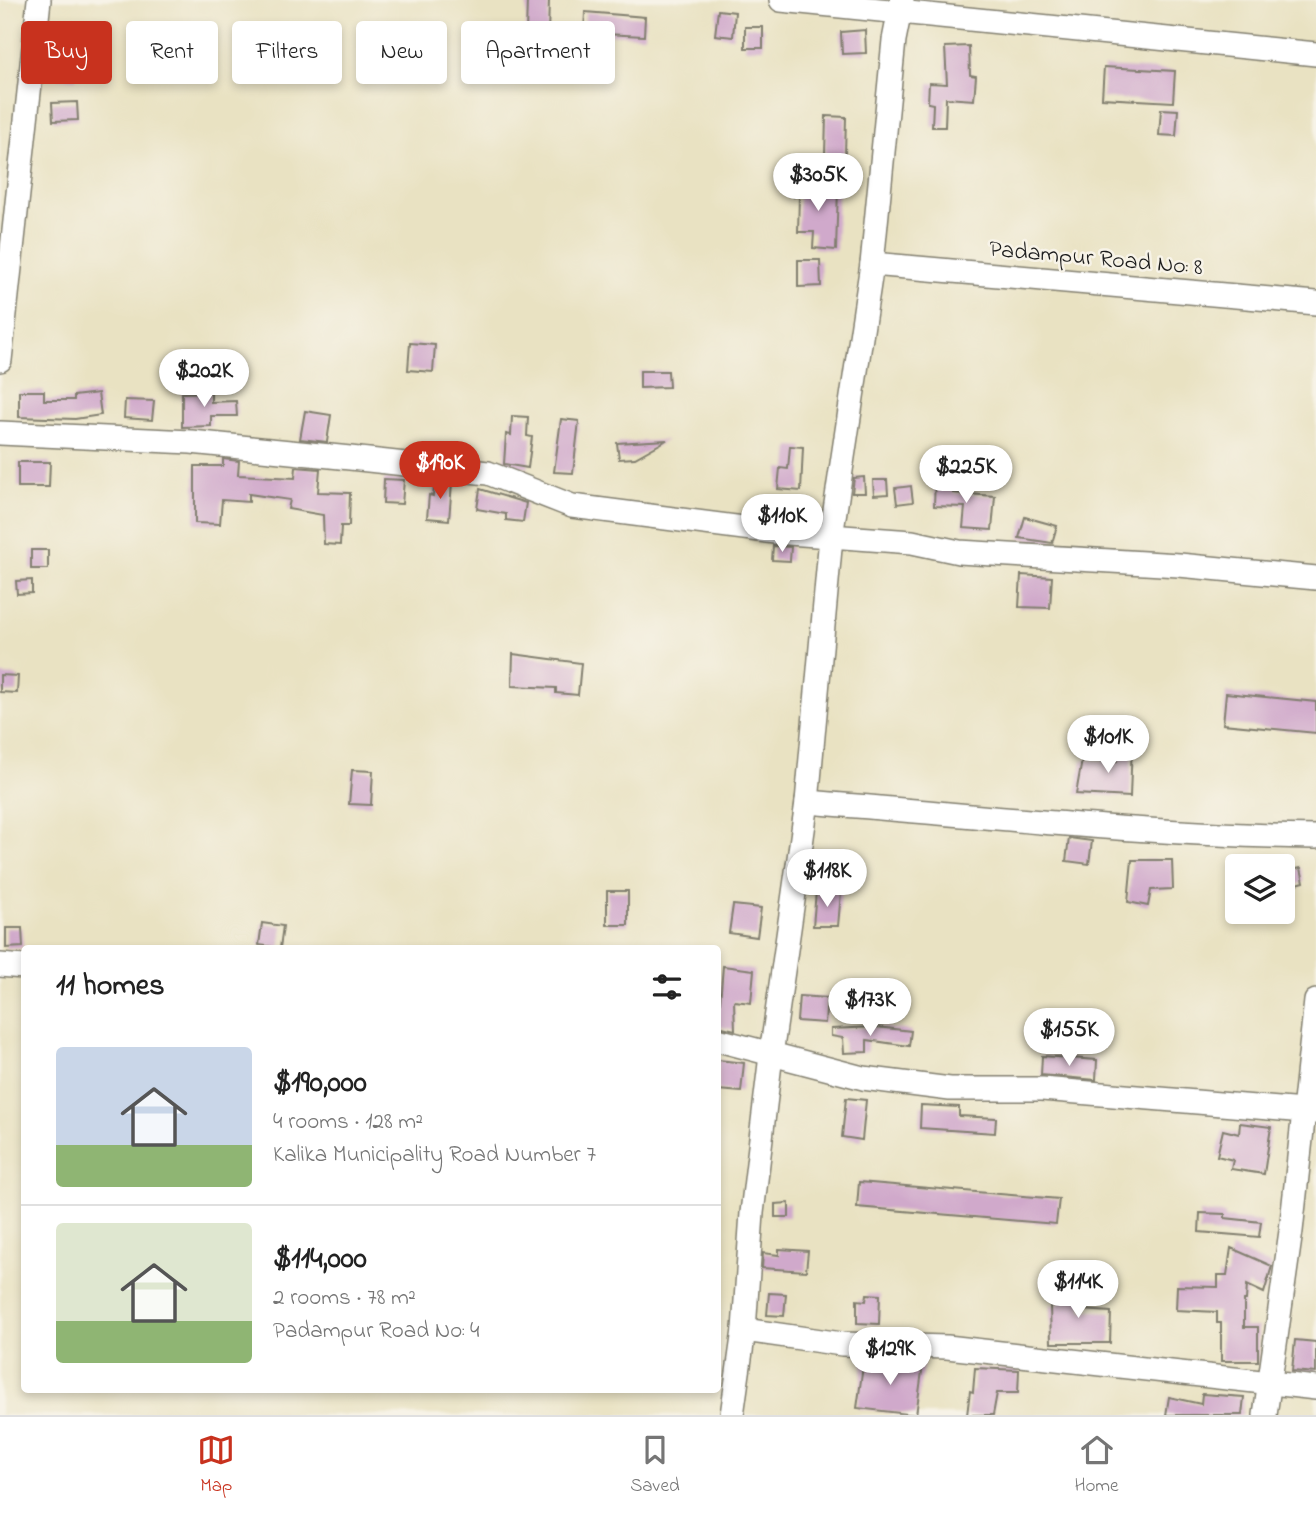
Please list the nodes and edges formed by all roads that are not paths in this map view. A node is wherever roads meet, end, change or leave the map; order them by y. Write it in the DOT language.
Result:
graph roads {
  1 [pos="38,0"];
  2 [pos="780,0"];
  3 [pos="901,6"];
  4 [pos="1316,54"];
  5 [pos="872,264"];
  6 [pos="1316,303"];
  7 [pos="0,360"];
  8 [pos="0,433"];
  9 [pos="831,537"];
  10 [pos="1316,578"];
  11 [pos="807,802"];
  12 [pos="1316,837"];
  13 [pos="0,965"];
  14 [pos="21,967"];
  15 [pos="1316,1001"];
  16 [pos="721,1041"];
  17 [pos="771,1055"];
  18 [pos="1310,1111"];
  19 [pos="744,1330"];
  20 [pos="1269,1383"];
  21 [pos="1316,1388"];
  22 [pos="732,1415"];
  23 [pos="1265,1415"];
  1 -- 7 [label="street"];
  2 -- 3 [label="street"];
  3 -- 4 [label="street"];
  3 -- 5 [label="street"];
  5 -- 6 [label="street, Padampur Road No: 8"];
  5 -- 9 [label="street"];
  8 -- 9 [label="street"];
  9 -- 10 [label="street"];
  9 -- 11 [label="street"];
  11 -- 12 [label="street"];
  11 -- 17 [label="street"];
  13 -- 14 [label="street"];
  15 -- 18 [label="street"];
  16 -- 17 [label="street"];
  17 -- 18 [label="street"];
  17 -- 19 [label="street"];
  18 -- 20 [label="street"];
  19 -- 20 [label="street"];
  19 -- 22 [label="street"];
  20 -- 21 [label="street"];
  20 -- 23 [label="street"];
}
